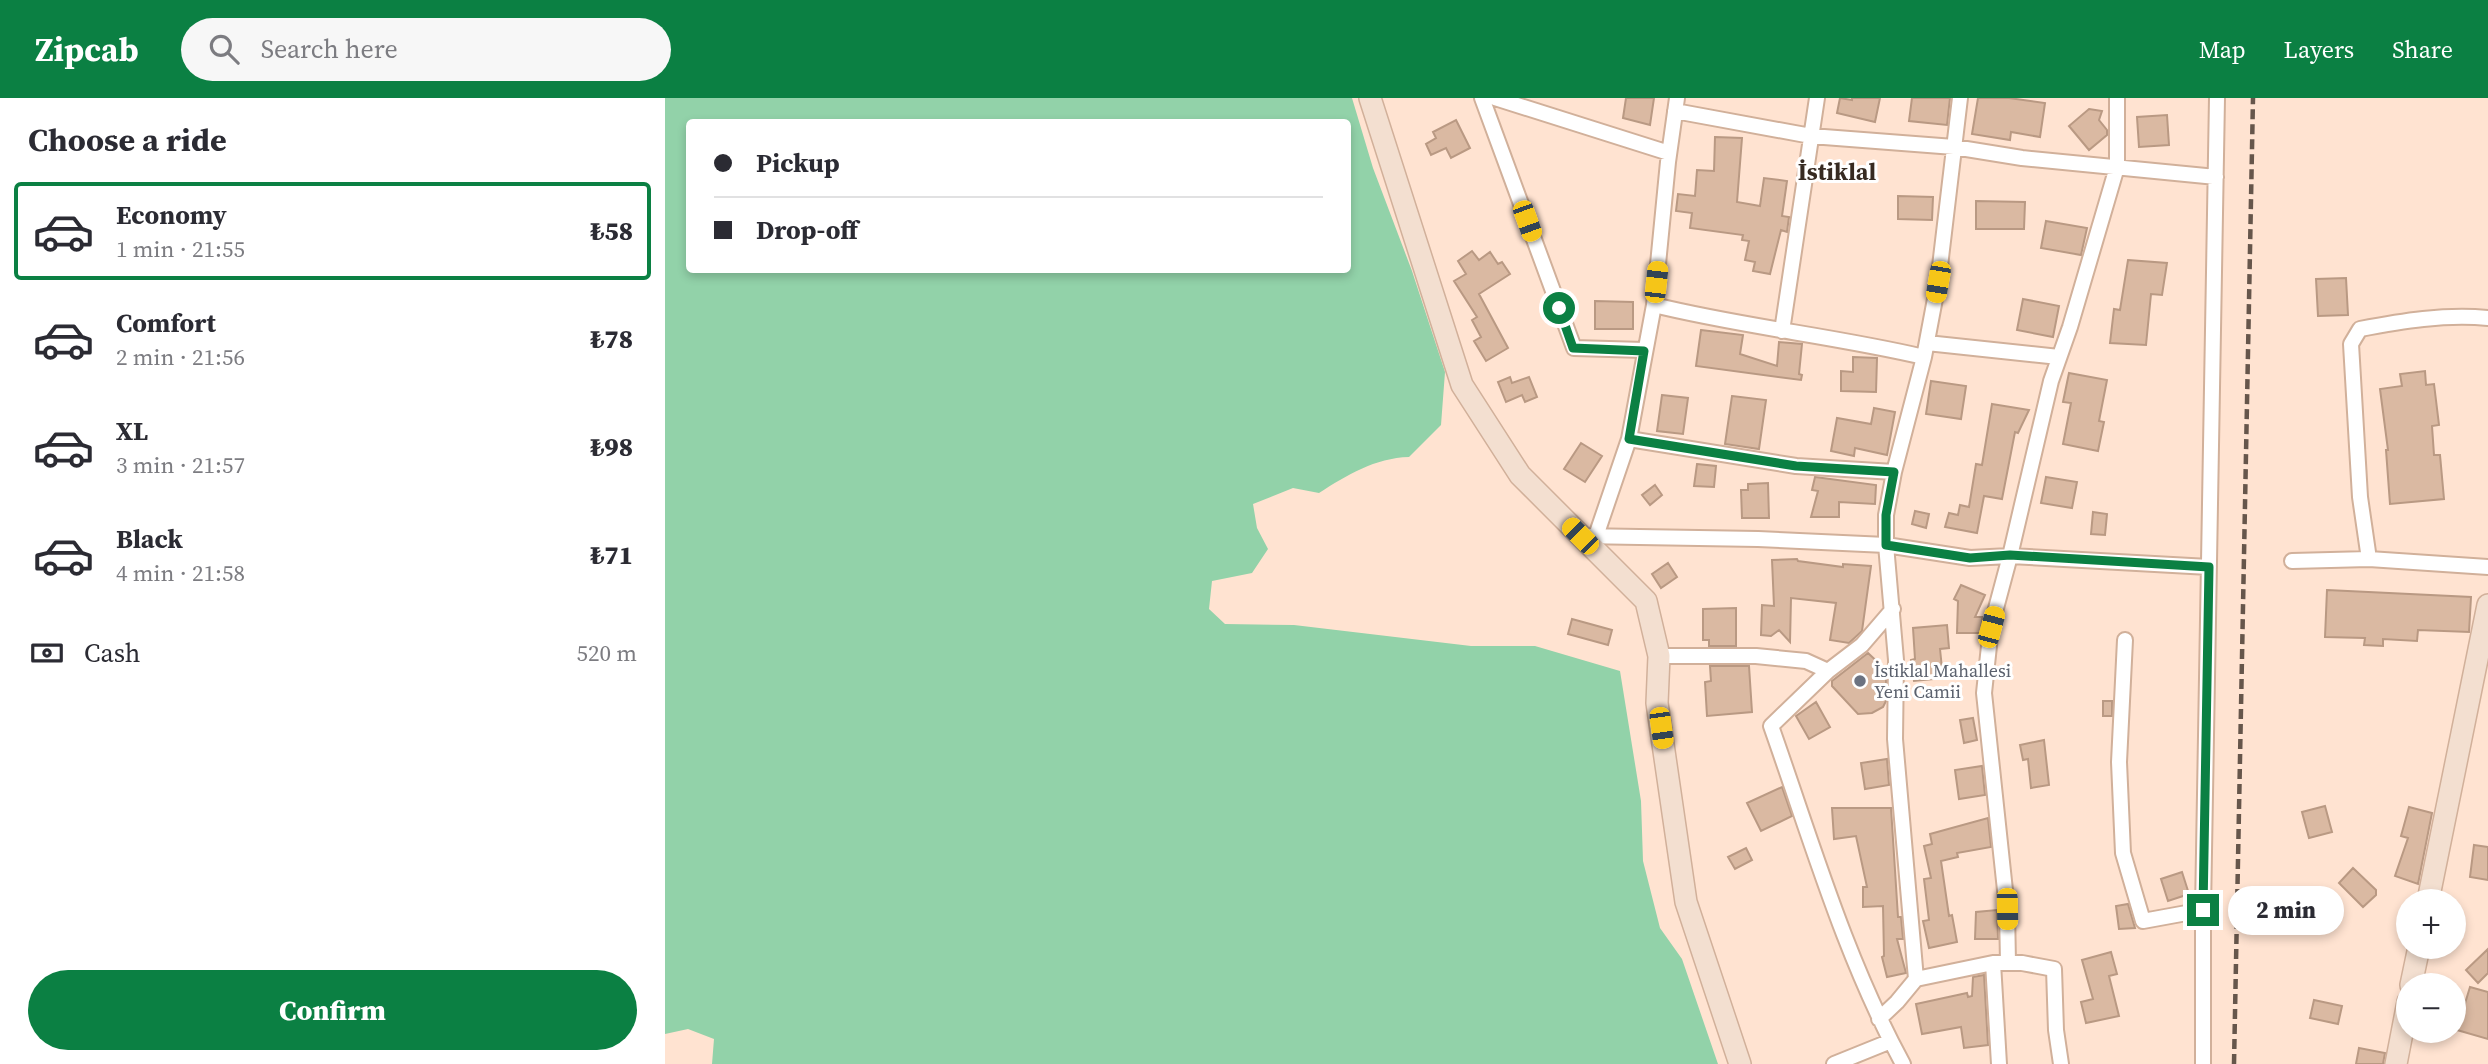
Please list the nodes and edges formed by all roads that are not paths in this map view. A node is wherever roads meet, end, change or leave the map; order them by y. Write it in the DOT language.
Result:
graph roads {
  1 [pos="1370,98"];
  2 [pos="1482,98"];
  3 [pos="1495,98"];
  4 [pos="1817,98"];
  5 [pos="1959,98"];
  6 [pos="2117,98"];
  7 [pos="2217,98"];
  8 [pos="1676,105"];
  9 [pos="1811,136"];
  10 [pos="1954,147"];
  11 [pos="1669,153"];
  12 [pos="2117,167"];
  13 [pos="2216,177"];
  14 [pos="1654,305"];
  15 [pos="2488,318"];
  16 [pos="1782,331"];
  17 [pos="1925,350"];
  18 [pos="1644,351"];
  19 [pos="2059,357"];
  20 [pos="1629,439"];
  21 [pos="1894,472"];
  22 [pos="1588,536"];
  23 [pos="1886,545"];
  24 [pos="2010,555"];
  25 [pos="2369,559"];
  26 [pos="2293,561"];
  27 [pos="2209,567"];
  28 [pos="2488,567"];
  29 [pos="2488,605"];
  30 [pos="1893,609"];
  31 [pos="2125,640"];
  32 [pos="1659,656"];
  33 [pos="1828,671"];
  34 [pos="2430,889"];
  35 [pos="2203,910"];
  36 [pos="2001,963"];
  37 [pos="1916,979"];
  38 [pos="1879,1018"];
  39 [pos="1891,1041"];
  40 [pos="2400,1043"];
  41 [pos="1739,1064"];
  42 [pos="1834,1064"];
  43 [pos="1903,1064"];
  44 [pos="1999,1064"];
  45 [pos="2061,1064"];
  46 [pos="2203,1064"];
  47 [pos="2396,1064"];
  1 -- 22 [label="street"];
  2 -- 18 [label="street"];
  3 -- 11 [label="street"];
  4 -- 9 [label="street"];
  5 -- 10 [label="street"];
  6 -- 12 [label="street"];
  7 -- 13 [label="street"];
  8 -- 9 [label="street"];
  8 -- 11 [label="street"];
  9 -- 10 [label="street"];
  9 -- 16 [label="street"];
  10 -- 12 [label="street"];
  10 -- 17 [label="street"];
  11 -- 14 [label="street"];
  12 -- 13 [label="street"];
  12 -- 19 [label="street"];
  13 -- 27 [label="street"];
  14 -- 16 [label="street"];
  14 -- 18 [label="street"];
  15 -- 25 [label="street"];
  16 -- 17 [label="street"];
  17 -- 19 [label="street"];
  17 -- 21 [label="street"];
  18 -- 20 [label="street"];
  19 -- 24 [label="street"];
  20 -- 21 [label="street"];
  20 -- 22 [label="street"];
  21 -- 23 [label="street"];
  22 -- 23 [label="street"];
  22 -- 32 [label="street"];
  23 -- 24 [label="street"];
  23 -- 30 [label="street"];
  24 -- 27 [label="street"];
  24 -- 36 [label="street"];
  25 -- 26 [label="street"];
  25 -- 28 [label="street"];
  27 -- 35 [label="street"];
  29 -- 34 [label="street"];
  30 -- 33 [label="street"];
  30 -- 37 [label="street"];
  31 -- 35 [label="street"];
  32 -- 33 [label="street"];
  32 -- 41 [label="street"];
  33 -- 38 [label="street"];
  35 -- 46 [label="street"];
  36 -- 37 [label="street"];
  36 -- 44 [label="street"];
  36 -- 45 [label="street"];
  37 -- 38 [label="street"];
  38 -- 39 [label="street"];
  39 -- 42 [label="street"];
  39 -- 43 [label="street"];
  40 -- 47 [label="street"];
}
